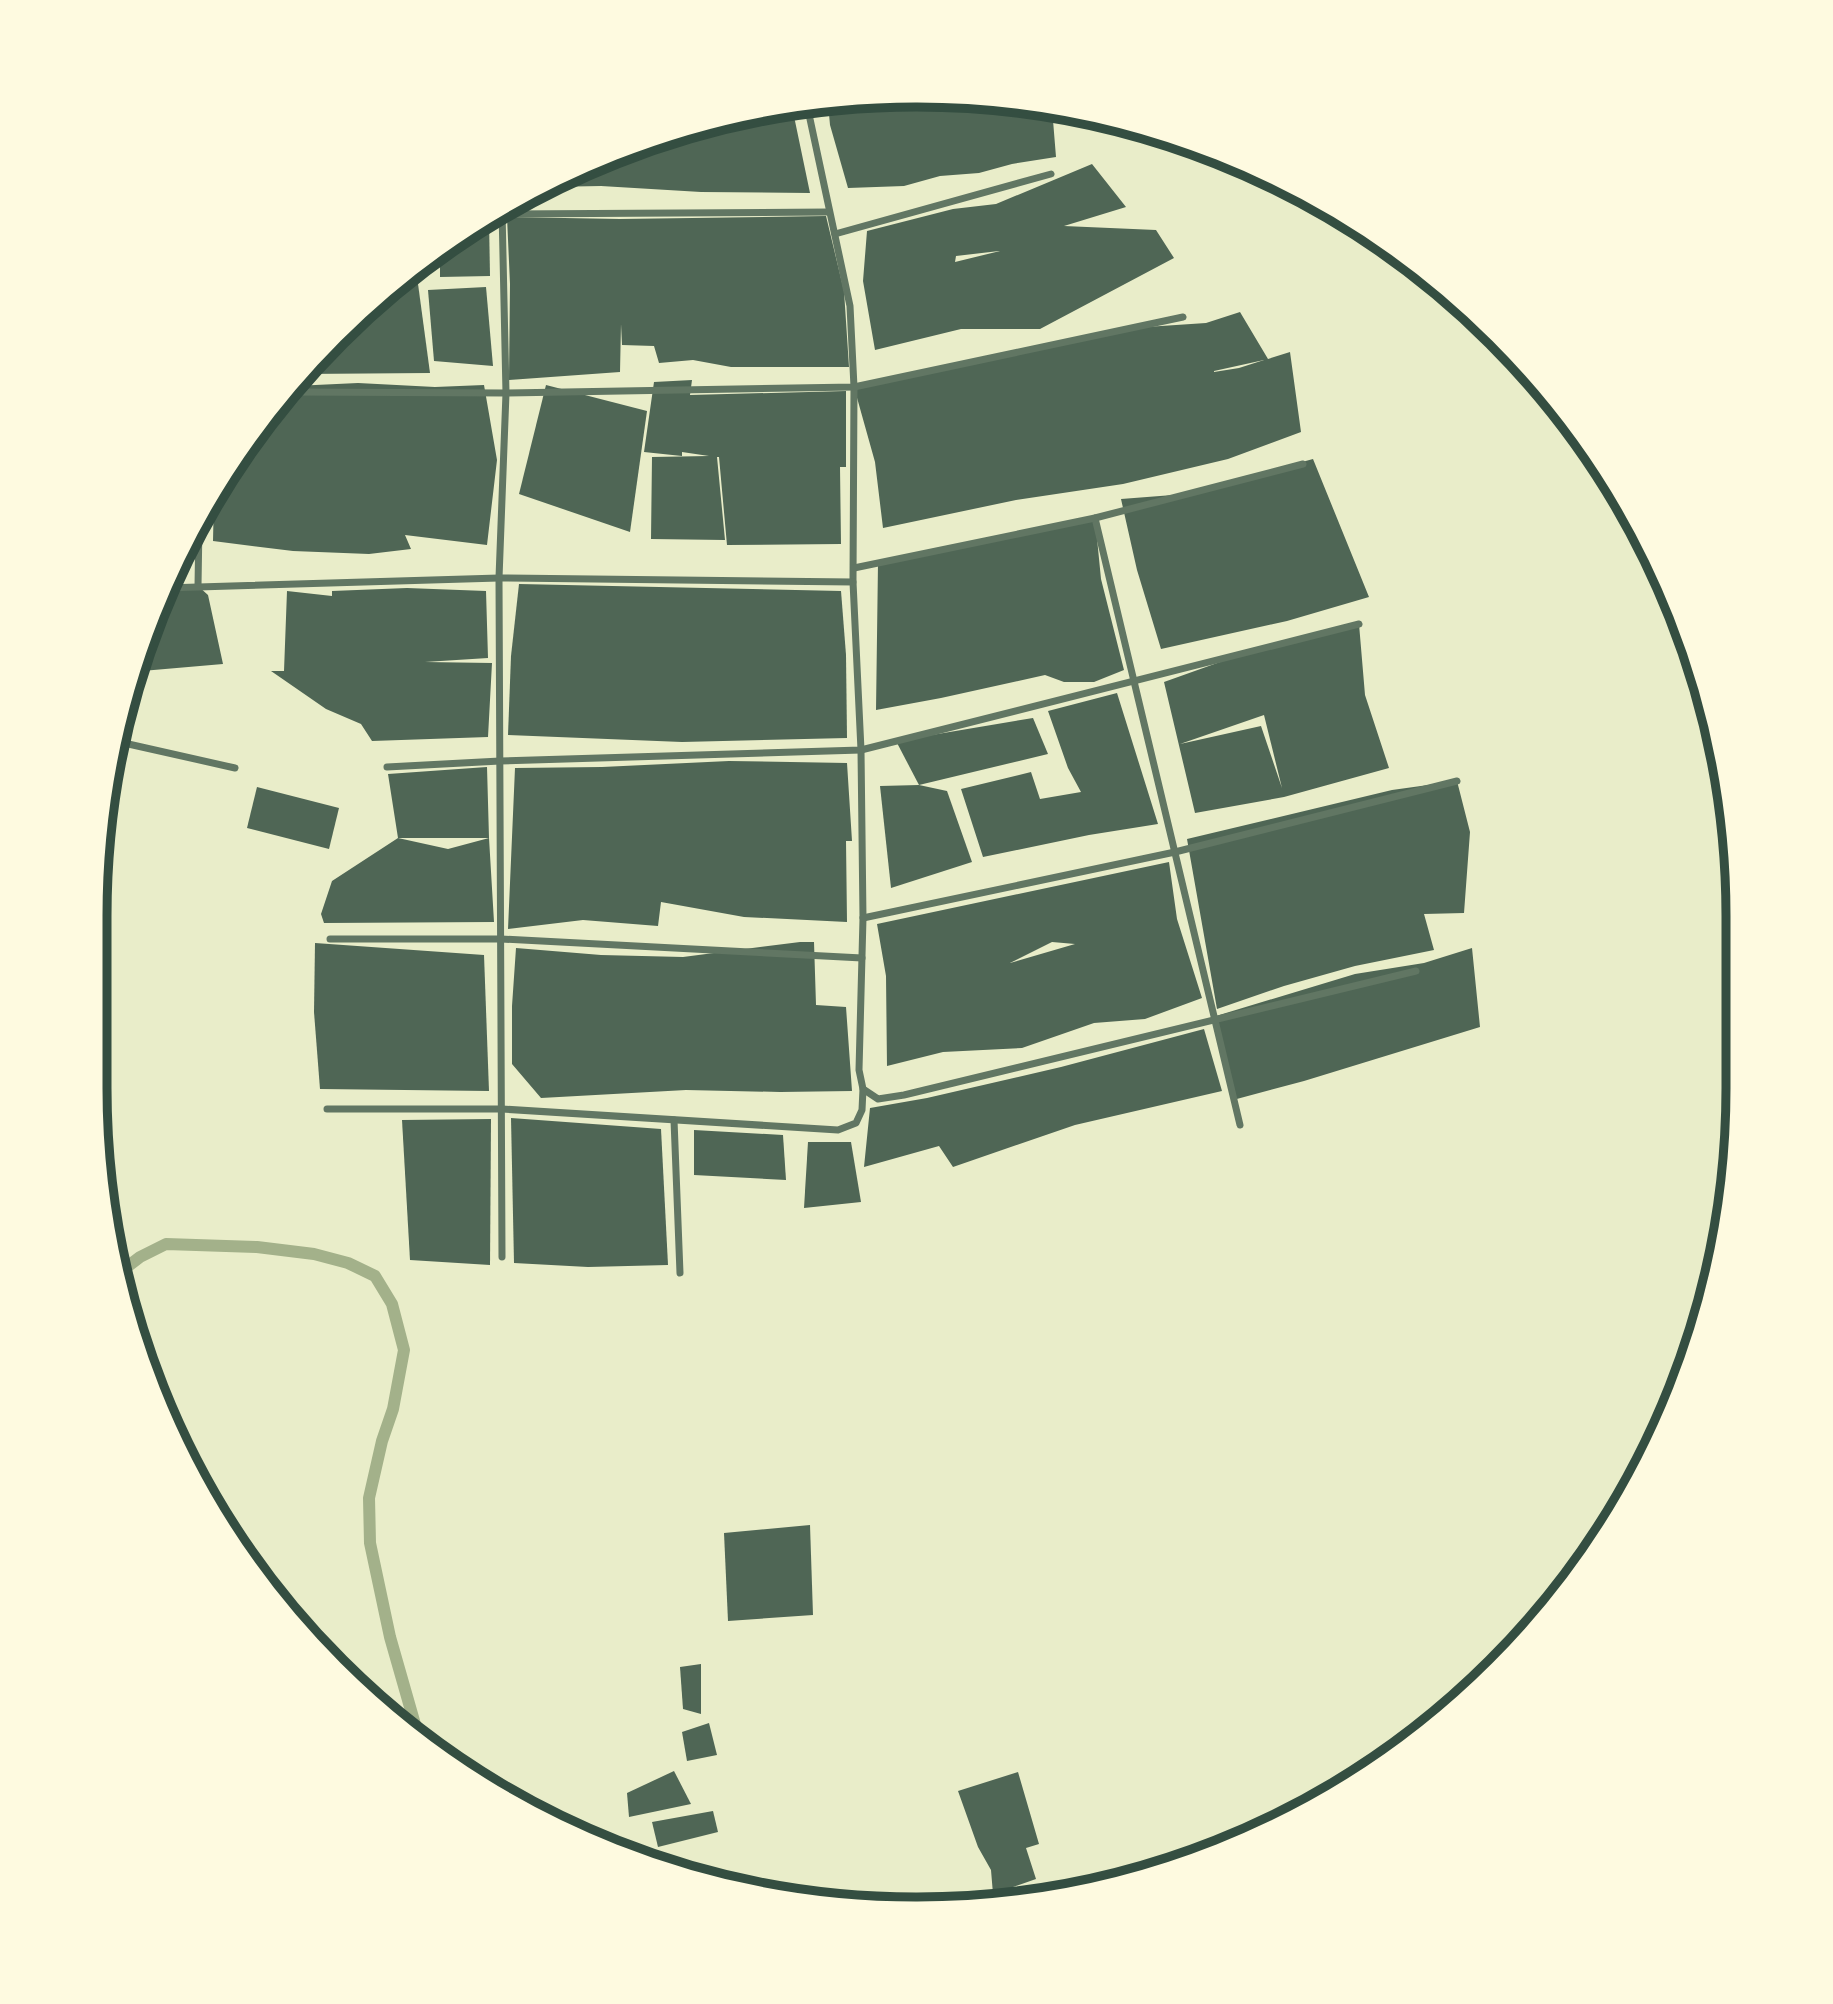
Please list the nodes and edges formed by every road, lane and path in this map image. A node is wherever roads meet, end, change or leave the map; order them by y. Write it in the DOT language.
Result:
graph roads {
  1 [pos="809,114"];
  2 [pos="1051,174"];
  3 [pos="829,212"];
  4 [pos="516,213"];
  5 [pos="500,222"];
  6 [pos="835,234"];
  7 [pos="1183,317"];
  8 [pos="854,387"];
  9 [pos="300,392"];
  10 [pos="506,393"];
  11 [pos="1303,464"];
  12 [pos="1095,518"];
  13 [pos="199,542"];
  14 [pos="854,568"];
  15 [pos="499,578"];
  16 [pos="853,582"];
  17 [pos="198,586"];
  18 [pos="177,587"];
  19 [pos="1359,624"];
  20 [pos="1134,681"];
  21 [pos="126,743"];
  22 [pos="861,750"];
  23 [pos="500,761"];
  24 [pos="387,767"];
  25 [pos="235,768"];
  26 [pos="1458,781"];
  27 [pos="1175,852"];
  28 [pos="863,918"];
  29 [pos="330,939"];
  30 [pos="501,939"];
  31 [pos="862,958"];
  32 [pos="1416,971"];
  33 [pos="1214,1020"];
  34 [pos="863,1089"];
  35 [pos="502,1109"];
  36 [pos="327,1110"];
  37 [pos="674,1120"];
  38 [pos="1240,1125"];
  39 [pos="502,1257"];
  40 [pos="680,1273"];
  1 -- 3 [label="street"];
  2 -- 6 [label="street"];
  3 -- 4 [label="street"];
  3 -- 6 [label="street"];
  5 -- 10 [label="street"];
  6 -- 8 [label="street"];
  7 -- 8 [label="street"];
  8 -- 10 [label="street"];
  8 -- 14 [label="street"];
  9 -- 10 [label="street"];
  10 -- 15 [label="street"];
  11 -- 12 [label="street"];
  12 -- 14 [label="street"];
  12 -- 20 [label="street"];
  13 -- 17 [label="street"];
  14 -- 16 [label="street"];
  15 -- 16 [label="street"];
  15 -- 17 [label="street"];
  15 -- 23 [label="street"];
  16 -- 22 [label="street"];
  17 -- 18 [label="street"];
  19 -- 20 [label="street"];
  20 -- 22 [label="street"];
  20 -- 27 [label="street"];
  21 -- 25 [label="street"];
  22 -- 23 [label="street"];
  22 -- 28 [label="street"];
  23 -- 24 [label="street"];
  23 -- 30 [label="street"];
  26 -- 27 [label="street"];
  27 -- 28 [label="street"];
  27 -- 33 [label="street"];
  28 -- 31 [label="street"];
  29 -- 30 [label="street"];
  30 -- 31 [label="street"];
  30 -- 35 [label="street"];
  31 -- 34 [label="street"];
  32 -- 33 [label="street"];
  33 -- 34 [label="street"];
  33 -- 38 [label="street"];
  34 -- 37 [label="street"];
  35 -- 36 [label="street"];
  35 -- 37 [label="street"];
  35 -- 39 [label="street"];
  37 -- 40 [label="street"];
}
